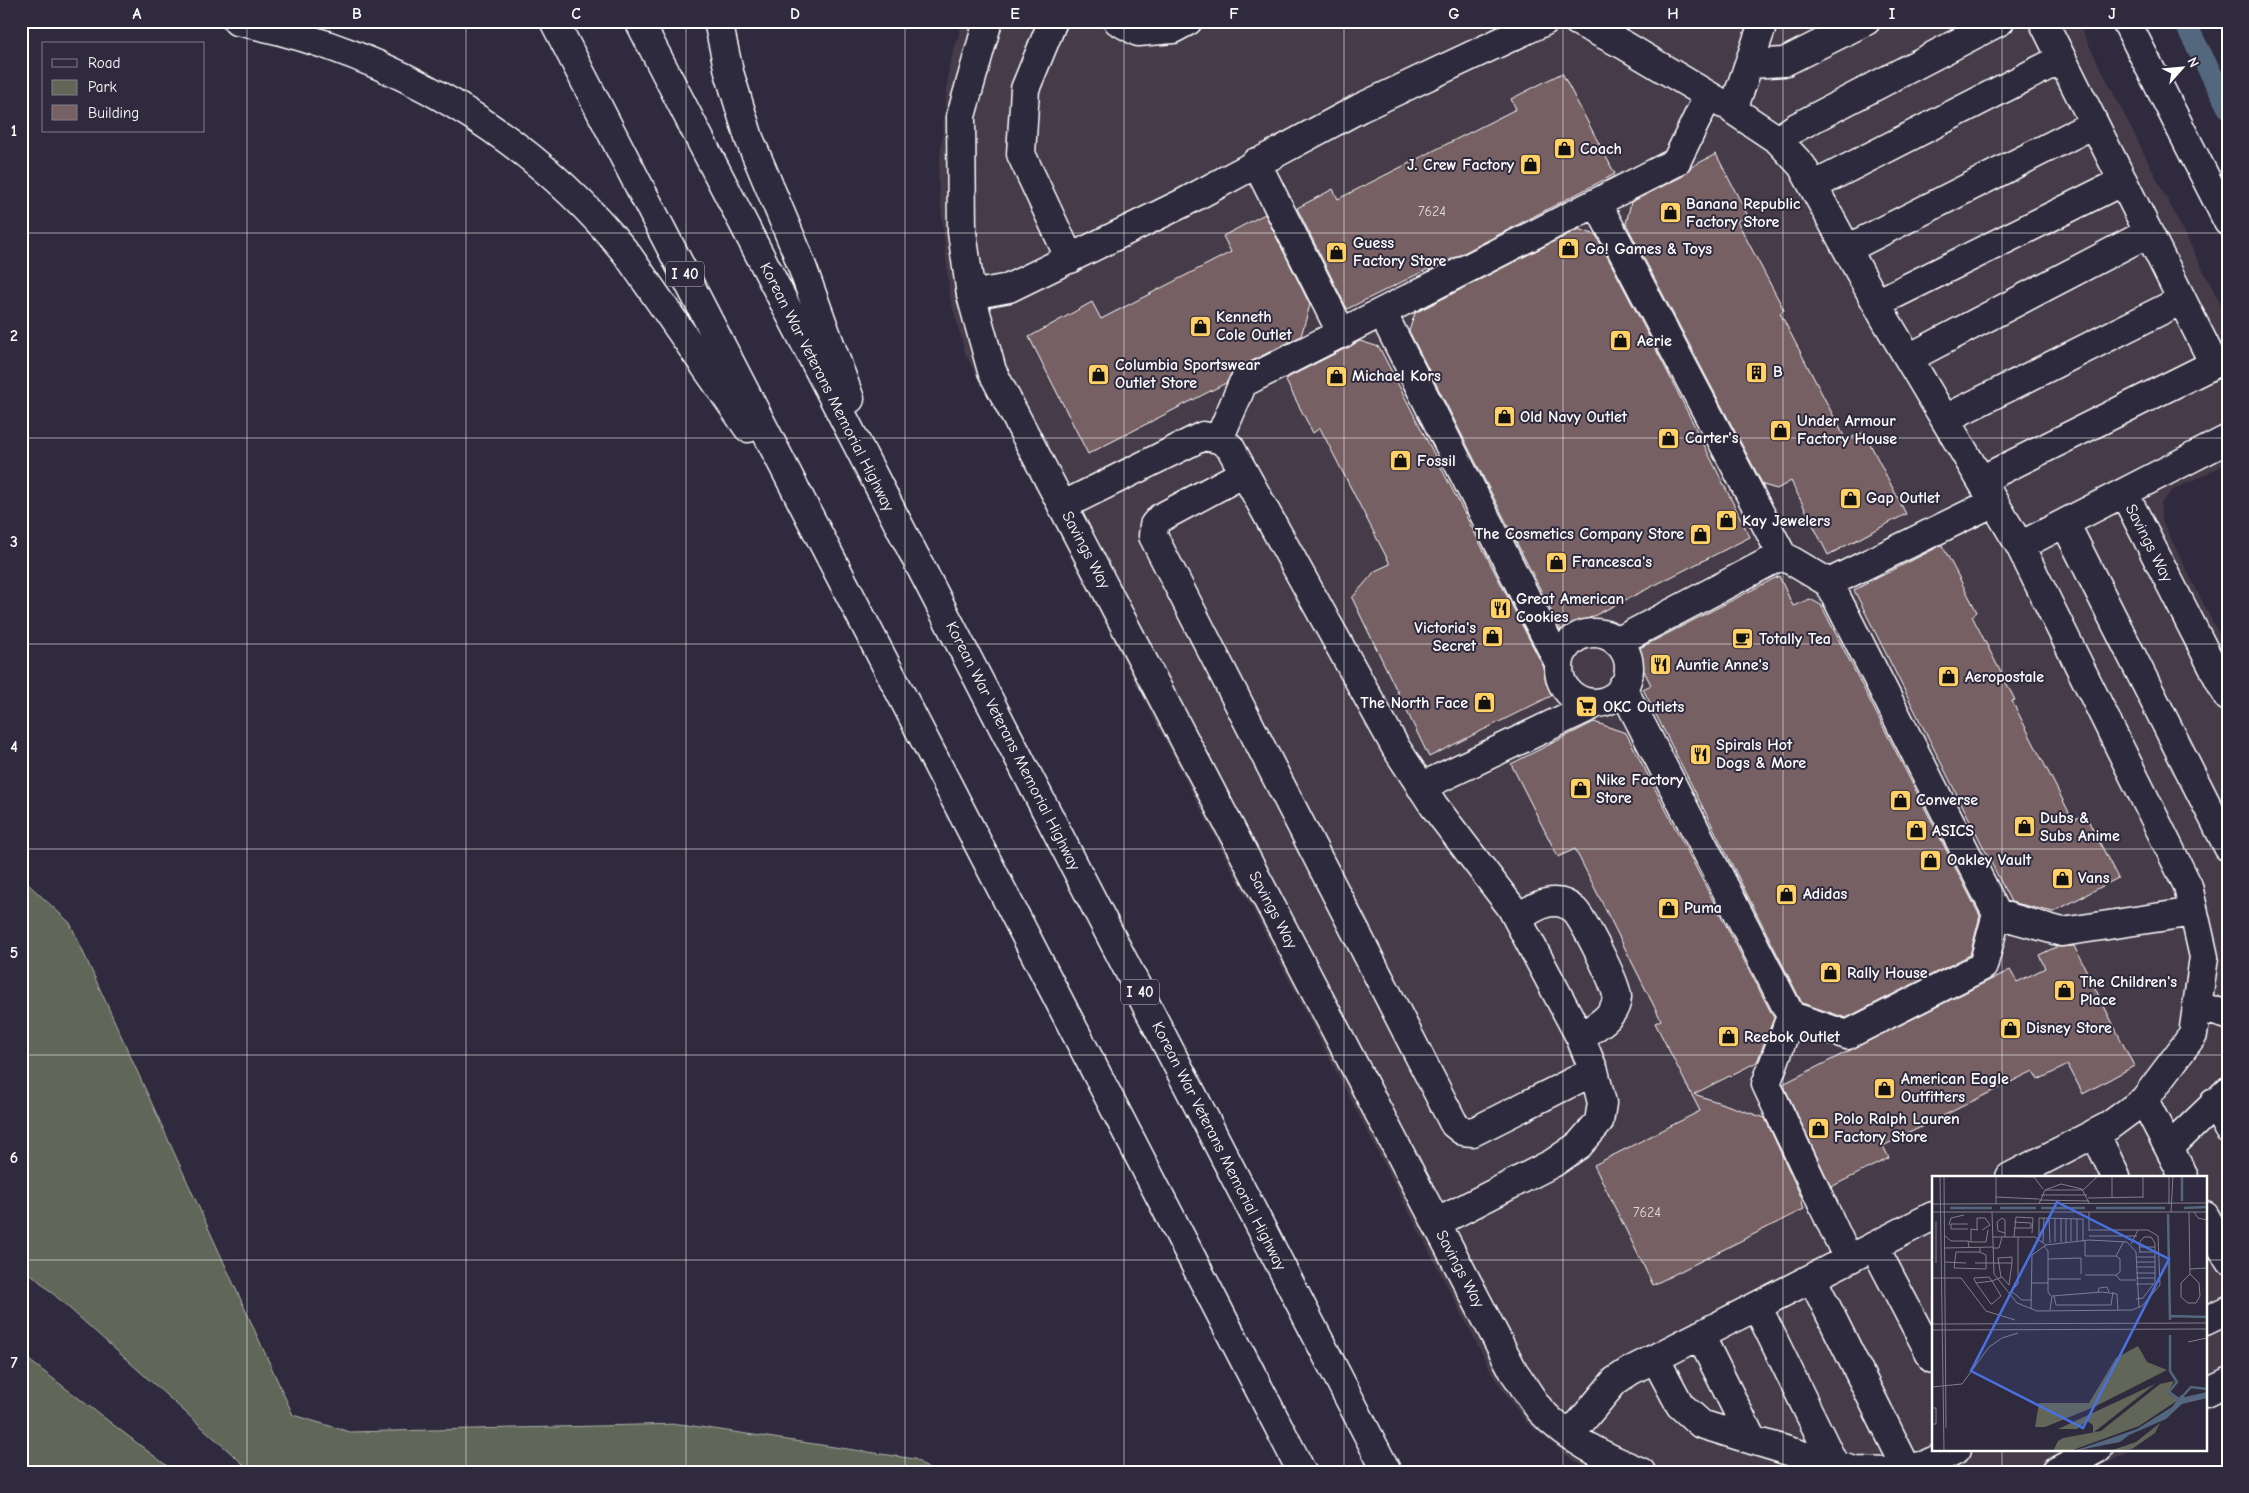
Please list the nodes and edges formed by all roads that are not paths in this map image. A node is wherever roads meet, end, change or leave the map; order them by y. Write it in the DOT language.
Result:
graph roads {
  1 [pos="237,21"];
  2 [pos="554,21"];
  3 [pos="639,21"];
  4 [pos="718,21"];
  5 [pos="988,21"];
  6 [pos="1053,21"];
  7 [pos="1118,21"];
  8 [pos="1188,21"];
  9 [pos="1545,21"];
  10 [pos="1577,21"];
  11 [pos="1760,21"];
  12 [pos="1866,21"];
  13 [pos="2000,21"];
  14 [pos="2043,21"];
  15 [pos="2126,21"];
  16 [pos="2062,59"];
  17 [pos="1749,64"];
  18 [pos="1708,96"];
  19 [pos="1734,110"];
  20 [pos="2094,124"];
  21 [pos="1778,140"];
  22 [pos="1256,162"];
  23 [pos="2123,181"];
  24 [pos="1813,186"];
  25 [pos="1597,203"];
  26 [pos="2228,222"];
  27 [pos="2148,233"];
  28 [pos="1847,249"];
  29 [pos="1070,259"];
  30 [pos="971,295"];
  31 [pos="2182,300"];
  32 [pos="1877,303"];
  33 [pos="1382,312"];
  34 [pos="1342,334"];
  35 [pos="1909,358"];
  36 [pos="1945,419"];
  37 [pos="1219,439"];
  38 [pos="2228,439"];
  39 [pos="1244,473"];
  40 [pos="1987,491"];
  41 [pos="2124,493"];
  42 [pos="1062,506"];
  43 [pos="892,513"];
  44 [pos="2065,523"];
  45 [pos="815,527"];
  46 [pos="2020,546"];
  47 [pos="1782,555"];
  48 [pos="1829,583"];
  49 [pos="1617,642"];
  50 [pos="1560,663"];
  51 [pos="1622,687"];
  52 [pos="2228,697"];
  53 [pos="1597,703"];
  54 [pos="1421,787"];
  55 [pos="2228,847"];
  56 [pos="2194,912"];
  57 [pos="1997,914"];
  58 [pos="1517,918"];
  59 [pos="2197,1006"];
  60 [pos="2228,1015"];
  61 [pos="1791,1016"];
  62 [pos="1580,1037"];
  63 [pos="1594,1071"];
  64 [pos="2221,1097"];
  65 [pos="2144,1100"];
  66 [pos="2228,1129"];
  67 [pos="2094,1133"];
  68 [pos="2170,1148"];
  69 [pos="2043,1169"];
  70 [pos="2014,1176"];
  71 [pos="2116,1176"];
  72 [pos="2184,1176"];
  73 [pos="2206,1218"];
  74 [pos="1932,1220"];
  75 [pos="1436,1222"];
  76 [pos="1874,1246"];
  77 [pos="1848,1259"];
  78 [pos="2228,1260"];
  79 [pos="1812,1278"];
  80 [pos="1757,1306"];
  81 [pos="2228,1310"];
  82 [pos="2206,1321"];
  83 [pos="1700,1335"];
  84 [pos="1932,1357"];
  85 [pos="1655,1358"];
  86 [pos="2228,1382"];
  87 [pos="2206,1393"];
  88 [pos="1570,1435"];
  89 [pos="1752,1440"];
  90 [pos="1955,1450"];
  91 [pos="2096,1450"];
  92 [pos="1834,1464"];
  93 [pos="1907,1469"];
  94 [pos="1302,1472"];
  95 [pos="1387,1472"];
  96 [pos="1641,1472"];
  97 [pos="2055,1472"];
  1 -- 45 [label="main road"];
  2 -- 45 [label="main road, I 40"];
  3 -- 43 [label="main road, Korean War Veterans Memorial Highway / I 40"];
  4 -- 43 [label="main road"];
  5 -- 30 [label="main road, Savings Way"];
  6 -- 29 [label="main road"];
  7 -- 8 [label="main road"];
  9 -- 22 [label="main road"];
  10 -- 18 [label="main road"];
  11 -- 17 [label="main road"];
  12 -- 17 [label="main road"];
  13 -- 21 [label="main road"];
  14 -- 16 [label="main road"];
  15 -- 26 [label="main road"];
  16 -- 20 [label="main road"];
  16 -- 24 [label="main road"];
  17 -- 19 [label="main road"];
  18 -- 19 [label="main road"];
  18 -- 25 [label="main road"];
  19 -- 21 [label="main road"];
  20 -- 23 [label="main road"];
  20 -- 28 [label="main road"];
  21 -- 24 [label="main road"];
  22 -- 29 [label="main road"];
  22 -- 34 [label="main road"];
  23 -- 27 [label="main road"];
  23 -- 32 [label="main road"];
  24 -- 28 [label="main road"];
  25 -- 33 [label="main road"];
  25 -- 47 [label="main road"];
  27 -- 31 [label="main road"];
  27 -- 35 [label="main road"];
  28 -- 32 [label="main road"];
  29 -- 30 [label="main road"];
  30 -- 42 [label="main road, Savings Way"];
  31 -- 36 [label="main road"];
  31 -- 40 [label="main road"];
  32 -- 35 [label="main road"];
  33 -- 34 [label="main road"];
  33 -- 50 [label="main road"];
  34 -- 37 [label="main road"];
  35 -- 36 [label="main road"];
  36 -- 40 [label="main road"];
  37 -- 39 [label="main road"];
  37 -- 42 [label="main road"];
  38 -- 41 [label="main road, Savings Way"];
  39 -- 54 [label="main road"];
  39 -- 63 [label="main road"];
  40 -- 46 [label="main road"];
  40 -- 48 [label="main road"];
  41 -- 44 [label="main road"];
  41 -- 52 [label="main road, Savings Way"];
  42 -- 75 [label="main road, Savings Way"];
  43 -- 95 [label="main road, Korean War Veterans Memorial Highway / I 40"];
  44 -- 46 [label="main road"];
  44 -- 55 [label="main road"];
  45 -- 94 [label="main road, I 40"];
  46 -- 56 [label="main road"];
  47 -- 48 [label="main road"];
  47 -- 49 [label="main road"];
  48 -- 57 [label="main road"];
  49 -- 50 [label="main road"];
  49 -- 51 [label="main road"];
  50 -- 53 [label="main road"];
  51 -- 53 [label="main road"];
  51 -- 61 [label="main road"];
  53 -- 54 [label="main road"];
  54 -- 58 [label="main road"];
  56 -- 57 [label="main road"];
  56 -- 59 [label="main road"];
  57 -- 61 [label="main road"];
  58 -- 62 [label="main road"];
  58 -- 62 [label="main road"];
  59 -- 60 [label="main road"];
  59 -- 65 [label="main road"];
  61 -- 77 [label="main road"];
  62 -- 63 [label="main road"];
  63 -- 75 [label="main road"];
  64 -- 66 [label="main road"];
  64 -- 68 [label="main road"];
  65 -- 67 [label="main road"];
  65 -- 68 [label="main road"];
  67 -- 69 [label="main road"];
  67 -- 71 [label="main road"];
  68 -- 72 [label="main road"];
  69 -- 70 [label="main road"];
  73 -- 78 [label="main road"];
  74 -- 76 [label="main road"];
  75 -- 88 [label="main road, Savings Way"];
  76 -- 77 [label="main road"];
  76 -- 84 [label="main road"];
  77 -- 79 [label="main road"];
  79 -- 80 [label="main road"];
  79 -- 93 [label="main road"];
  80 -- 83 [label="main road"];
  80 -- 92 [label="main road"];
  81 -- 82 [label="main road"];
  83 -- 85 [label="main road"];
  83 -- 89 [label="main road"];
  85 -- 88 [label="main road"];
  85 -- 89 [label="main road"];
  86 -- 87 [label="main road"];
  88 -- 96 [label="main road, Savings Way"];
  89 -- 92 [label="main road"];
  90 -- 93 [label="main road"];
  91 -- 97 [label="main road"];
  92 -- 93 [label="main road"];
}
